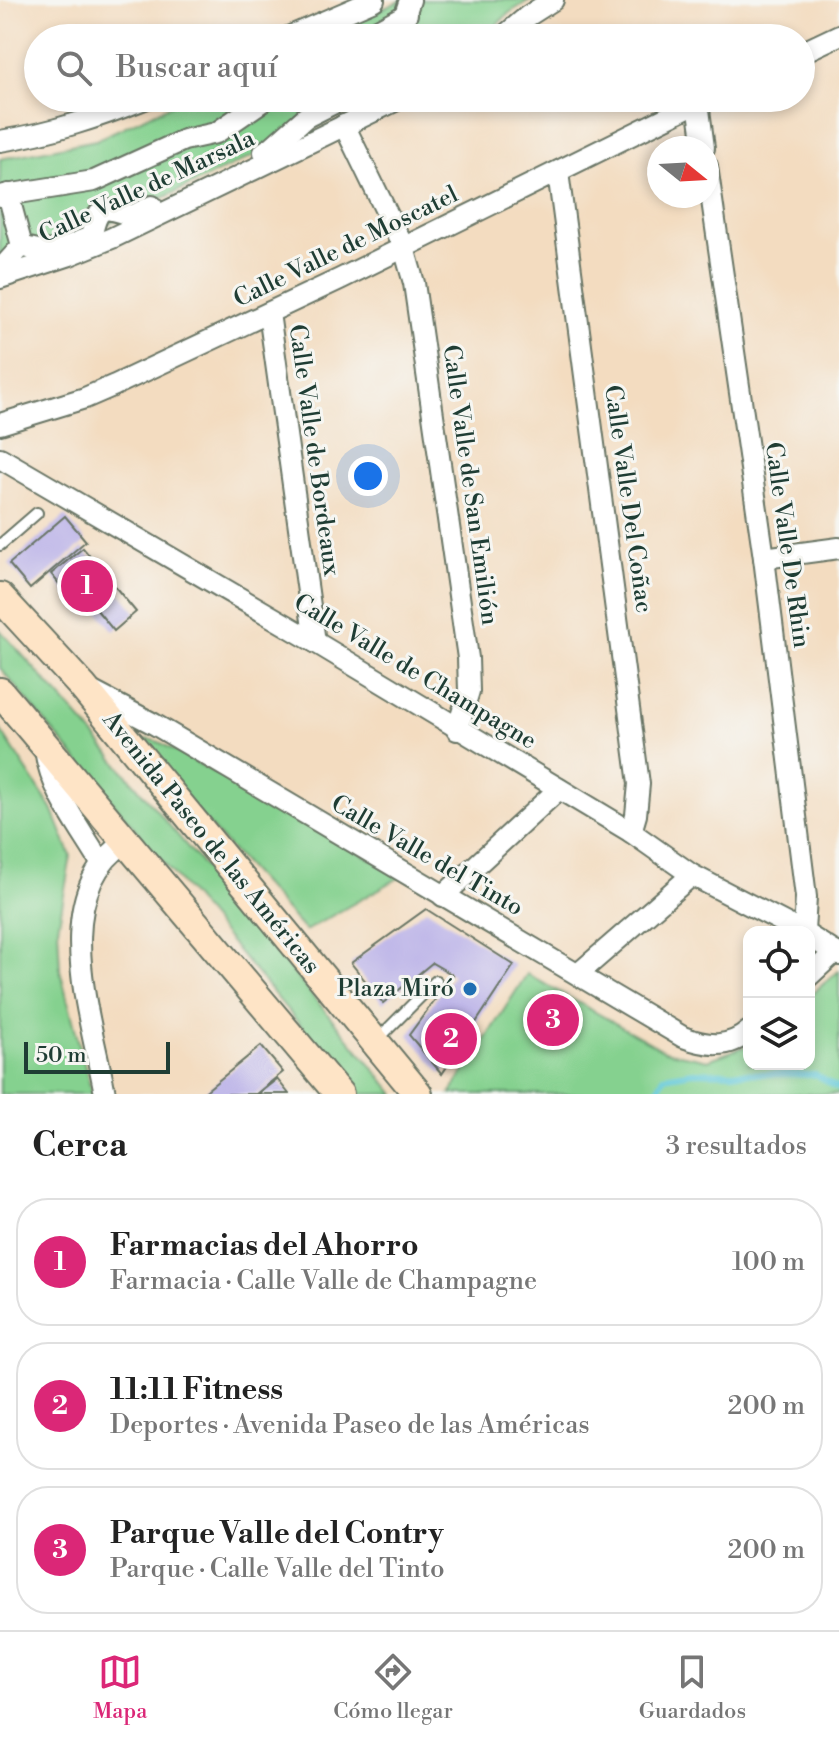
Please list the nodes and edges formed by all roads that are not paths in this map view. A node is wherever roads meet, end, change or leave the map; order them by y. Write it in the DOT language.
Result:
graph roads {
  1 [pos="374,0"];
  2 [pos="553,0"];
  3 [pos="408,7"];
  4 [pos="318,24"];
  5 [pos="383,24"];
  6 [pos="519,24"];
  7 [pos="839,35"];
  8 [pos="815,46"];
  9 [pos="113,112"];
  10 [pos="247,112"];
  11 [pos="316,112"];
  12 [pos="363,112"];
  13 [pos="678,112"];
  14 [pos="702,112"];
  15 [pos="344,125"];
  16 [pos="704,136"];
  17 [pos="0,141"];
  18 [pos="558,172"];
  19 [pos="4,195"];
  20 [pos="713,208"];
  21 [pos="22,246"];
  22 [pos="404,248"];
  23 [pos="0,270"];
  24 [pos="0,278"];
  25 [pos="269,313"];
  26 [pos="0,424"];
  27 [pos="0,458"];
  28 [pos="37,513"];
  29 [pos="0,545"];
  30 [pos="839,548"];
  31 [pos="764,558"];
  32 [pos="0,597"];
  33 [pos="315,642"];
  34 [pos="82,686"];
  35 [pos="0,692"];
  36 [pos="457,730"];
  37 [pos="45,748"];
  38 [pos="559,789"];
  39 [pos="631,832"];
  40 [pos="126,842"];
  41 [pos="101,863"];
  42 [pos="692,875"];
  43 [pos="443,896"];
  44 [pos="791,926"];
  45 [pos="804,926"];
  46 [pos="815,940"];
  47 [pos="837,953"];
  48 [pos="815,971"];
  49 [pos="578,974"];
  50 [pos="436,981"];
  51 [pos="743,1035"];
  52 [pos="375,1042"];
  53 [pos="105,1094"];
  54 [pos="339,1094"];
  55 [pos="418,1094"];
  1 -- 4 [label="street"];
  2 -- 6 [label="street"];
  3 -- 5 [label="street"];
  7 -- 8 [label="street"];
  9 -- 17 [label="street"];
  10 -- 19 [label="street"];
  11 -- 21 [label="street"];
  12 -- 15 [label="street, Calle Valle de Marsala"];
  13 -- 18 [label="street, Calle Valle de Moscatel"];
  14 -- 16 [label="street"];
  15 -- 22 [label="street, Calle Valle de San Emilión"];
  15 -- 24 [label="street, Calle Valle de Marsala"];
  18 -- 22 [label="street, Calle Valle de Moscatel"];
  18 -- 39 [label="street, Calle Valle Del Coñac"];
  19 -- 21 [label="street"];
  20 -- 31 [label="street, Calle Valle De Rhin"];
  21 -- 23 [label="street"];
  22 -- 25 [label="street, Calle Valle de Moscatel"];
  22 -- 36 [label="street, Calle Valle de San Emilión"];
  25 -- 26 [label="street, Calle Valle de Moscatel"];
  25 -- 33 [label="street, Calle Valle de Bordeaux"];
  27 -- 33 [label="street, Calle Valle de Champagne"];
  28 -- 29 [label="lane"];
  30 -- 31 [label="street"];
  31 -- 45 [label="street, Calle Valle De Rhin"];
  32 -- 34 [label="main road, Avenida Paseo de las Américas"];
  33 -- 36 [label="street, Calle Valle de Champagne"];
  34 -- 43 [label="street, Calle Valle del Tinto"];
  34 -- 52 [label="main road, Avenida Paseo de las Américas"];
  35 -- 37 [label="main road"];
  36 -- 38 [label="street, Calle Valle de Champagne"];
  37 -- 40 [label="main road"];
  37 -- 41 [label="street"];
  38 -- 39 [label="street, Calle Valle de Champagne"];
  38 -- 43 [label="street"];
  39 -- 42 [label="street, Calle Valle de Champagne"];
  40 -- 41 [label="street"];
  40 -- 54 [label="main road"];
  41 -- 53 [label="street"];
  42 -- 44 [label="street, Calle Valle de Champagne"];
  42 -- 49 [label="street"];
  43 -- 49 [label="street, Calle Valle del Tinto"];
  46 -- 47 [label="street"];
  47 -- 48 [label="street"];
  49 -- 51 [label="street, Calle Valle del Tinto"];
  50 -- 52 [label="lane"];
  52 -- 55 [label="main road, Avenida Paseo de las Américas"];
}
